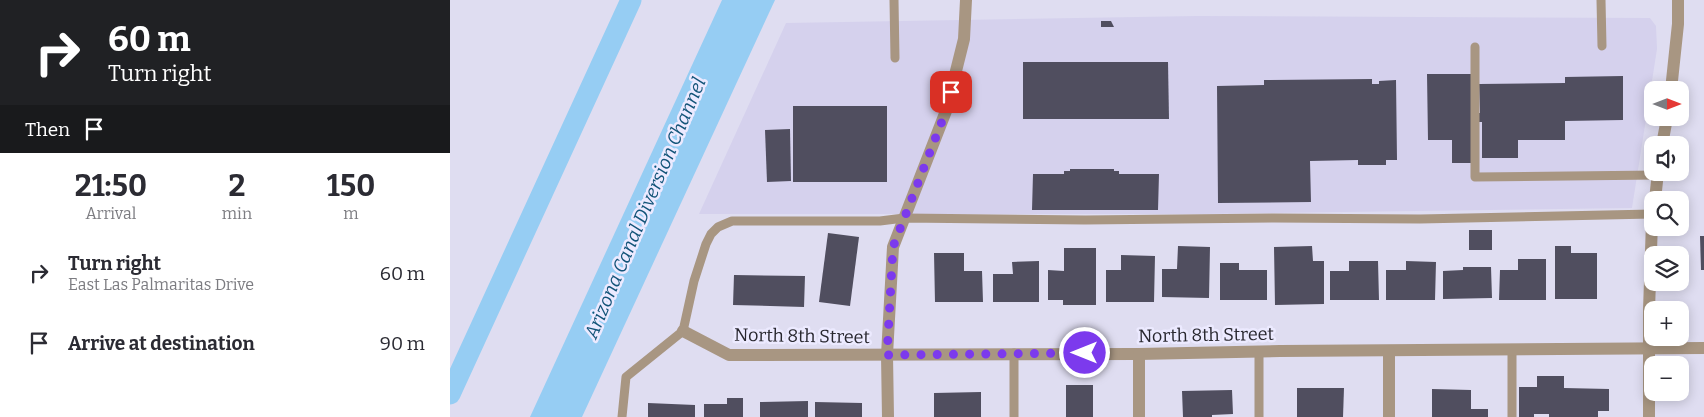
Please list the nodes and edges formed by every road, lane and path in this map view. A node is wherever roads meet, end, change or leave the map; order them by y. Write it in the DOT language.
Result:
graph roads {
  1 [pos="894,0"];
  2 [pos="966,0"];
  3 [pos="1601,0"];
  4 [pos="1678,0"];
  5 [pos="1602,46"];
  6 [pos="1475,47"];
  7 [pos="895,58"];
  8 [pos="1672,81"];
  9 [pos="1644,174"];
  10 [pos="1644,214"];
  11 [pos="904,218"];
  12 [pos="1652,236"];
  13 [pos="683,331"];
  14 [pos="1704,348"];
  15 [pos="1649,349"];
  16 [pos="1512,350"];
  17 [pos="1259,351"];
  18 [pos="1389,351"];
  19 [pos="1014,353"];
  20 [pos="1139,354"];
  21 [pos="887,355"];
  22 [pos="622,417"];
  23 [pos="888,417"];
  24 [pos="1014,417"];
  25 [pos="1139,417"];
  26 [pos="1260,417"];
  27 [pos="1389,417"];
  28 [pos="1512,417"];
  29 [pos="1649,417"];
  1 -- 7 [label="lane"];
  2 -- 11 [label="street"];
  3 -- 5 [label="lane"];
  4 -- 8 [label="street"];
  6 -- 9 [label="lane"];
  10 -- 11 [label="lane"];
  11 -- 13 [label="lane"];
  11 -- 21 [label="street"];
  12 -- 15 [label="street"];
  13 -- 21 [label="street, North 8th Street"];
  13 -- 22 [label="lane"];
  14 -- 15 [label="street, North 8th Street"];
  15 -- 16 [label="street, North 8th Street"];
  15 -- 29 [label="street"];
  16 -- 18 [label="street, North 8th Street"];
  16 -- 28 [label="lane"];
  17 -- 18 [label="street, North 8th Street"];
  17 -- 20 [label="street, North 8th Street"];
  17 -- 26 [label="lane"];
  18 -- 27 [label="street"];
  19 -- 20 [label="street, North 8th Street"];
  19 -- 21 [label="street, North 8th Street"];
  19 -- 24 [label="lane"];
  20 -- 25 [label="street"];
  21 -- 23 [label="street"];
}
